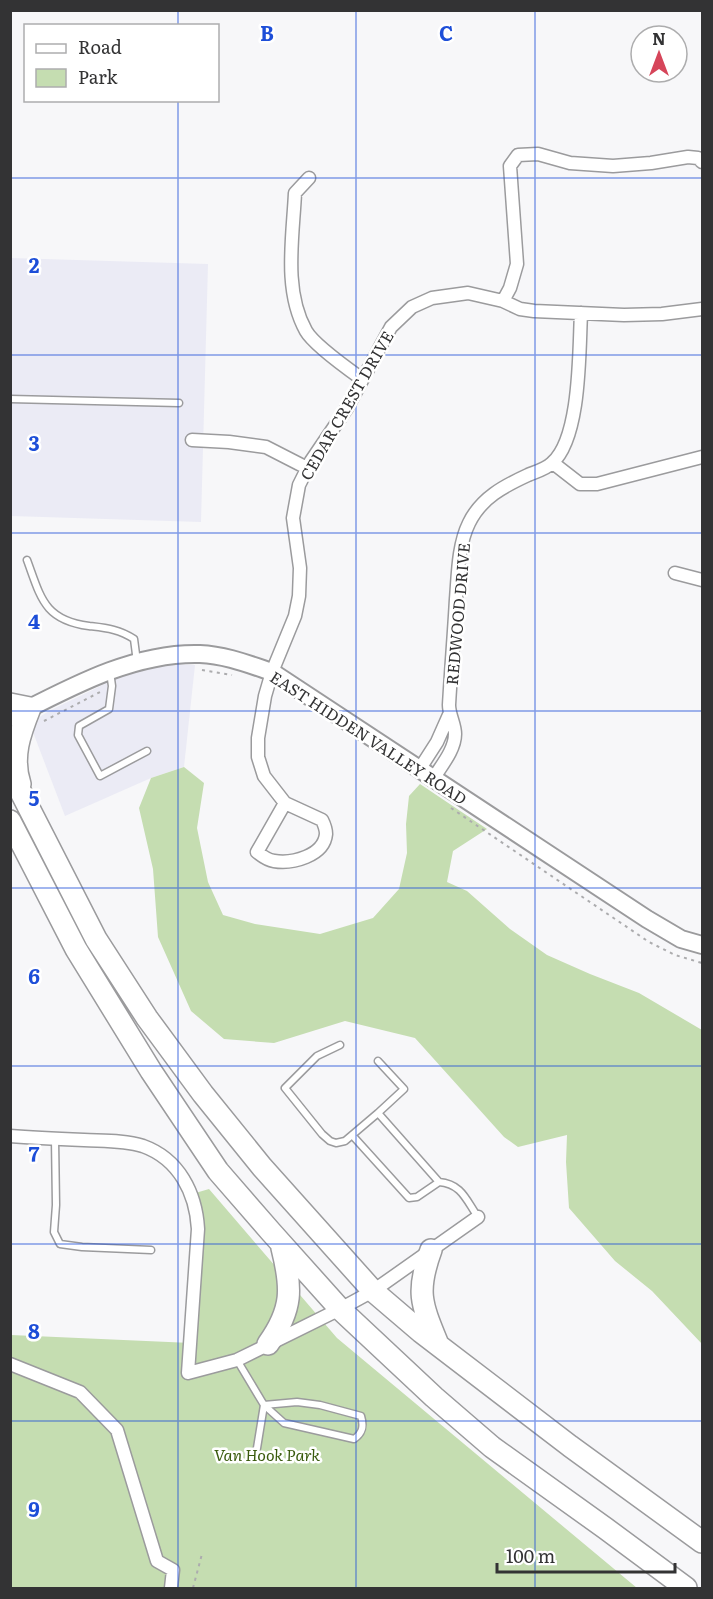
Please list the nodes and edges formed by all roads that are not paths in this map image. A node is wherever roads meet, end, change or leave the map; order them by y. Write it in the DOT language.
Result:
graph roads {
  1 [pos="702,162"];
  2 [pos="309,178"];
  3 [pos="503,301"];
  4 [pos="702,309"];
  5 [pos="581,313"];
  6 [pos="362,379"];
  7 [pos="10,399"];
  8 [pos="180,403"];
  9 [pos="192,440"];
  10 [pos="702,457"];
  11 [pos="553,463"];
  12 [pos="307,468"];
  13 [pos="27,560"];
  14 [pos="675,573"];
  15 [pos="702,580"];
  16 [pos="137,662"];
  17 [pos="272,672"];
  18 [pos="111,679"];
  19 [pos="26,705"];
  20 [pos="10,718"];
  21 [pos="147,751"];
  22 [pos="10,771"];
  23 [pos="426,774"];
  24 [pos="24,798"];
  25 [pos="285,802"];
  26 [pos="10,821"];
  27 [pos="702,945"];
  28 [pos="340,1045"];
  29 [pos="378,1061"];
  30 [pos="378,1113"];
  31 [pos="352,1135"];
  32 [pos="10,1136"];
  33 [pos="55,1138"];
  34 [pos="439,1182"];
  35 [pos="478,1217"];
  36 [pos="282,1244"];
  37 [pos="152,1250"];
  38 [pos="431,1250"];
  39 [pos="373,1291"];
  40 [pos="340,1309"];
  41 [pos="268,1344"];
  42 [pos="439,1345"];
  43 [pos="237,1360"];
  44 [pos="10,1364"];
  45 [pos="264,1405"];
  46 [pos="320,1405"];
  47 [pos="333,1408"];
  48 [pos="345,1411"];
  49 [pos="318,1413"];
  50 [pos="331,1415"];
  51 [pos="342,1419"];
  52 [pos="257,1448"];
  53 [pos="702,1542"];
  54 [pos="171,1588"];
  55 [pos="686,1588"];
  1 -- 3 [label="street"];
  2 -- 6 [label="street"];
  3 -- 5 [label="street, CEDAR CREST DRIVE"];
  3 -- 6 [label="street, CEDAR CREST DRIVE"];
  4 -- 5 [label="street, CEDAR CREST DRIVE"];
  5 -- 11 [label="street"];
  6 -- 12 [label="street, CEDAR CREST DRIVE"];
  7 -- 8 [label="lane"];
  9 -- 12 [label="street"];
  10 -- 11 [label="street"];
  11 -- 23 [label="street, REDWOOD DRIVE"];
  12 -- 17 [label="street, CEDAR CREST DRIVE"];
  13 -- 16 [label="lane"];
  14 -- 15 [label="street"];
  16 -- 17 [label="main road, EAST HIDDEN VALLEY ROAD"];
  16 -- 18 [label="main road, EAST HIDDEN VALLEY ROAD"];
  17 -- 23 [label="main road, EAST HIDDEN VALLEY ROAD"];
  17 -- 25 [label="street, CEDAR CREST DRIVE"];
  18 -- 19 [label="main road, EAST HIDDEN VALLEY ROAD"];
  18 -- 21 [label="lane"];
  19 -- 20 [label="main road, EAST HIDDEN VALLEY ROAD"];
  19 -- 24 [label="highway"];
  22 -- 24 [label="highway"];
  23 -- 27 [label="main road, EAST HIDDEN VALLEY ROAD"];
  24 -- 39 [label="highway"];
  25 -- 25 [label="street"];
  26 -- 36 [label="highway"];
  28 -- 31 [label="lane"];
  29 -- 30 [label="lane"];
  30 -- 31 [label="lane"];
  30 -- 34 [label="lane"];
  31 -- 34 [label="lane"];
  32 -- 33 [label="street"];
  33 -- 37 [label="lane"];
  33 -- 43 [label="street"];
  34 -- 35 [label="lane"];
  35 -- 38 [label="street"];
  36 -- 40 [label="highway"];
  36 -- 41 [label="highway"];
  38 -- 39 [label="street"];
  38 -- 42 [label="highway"];
  39 -- 40 [label="street"];
  39 -- 42 [label="highway"];
  40 -- 41 [label="street"];
  40 -- 55 [label="highway"];
  41 -- 43 [label="street"];
  42 -- 53 [label="highway"];
  43 -- 45 [label="lane"];
  44 -- 54 [label="street"];
  45 -- 46 [label="lane"];
  45 -- 48 [label="lane"];
  45 -- 52 [label="lane"];
  46 -- 47 [label="lane"];
  46 -- 49 [label="lane"];
  47 -- 48 [label="lane"];
  47 -- 50 [label="lane"];
  48 -- 51 [label="lane"];
}
